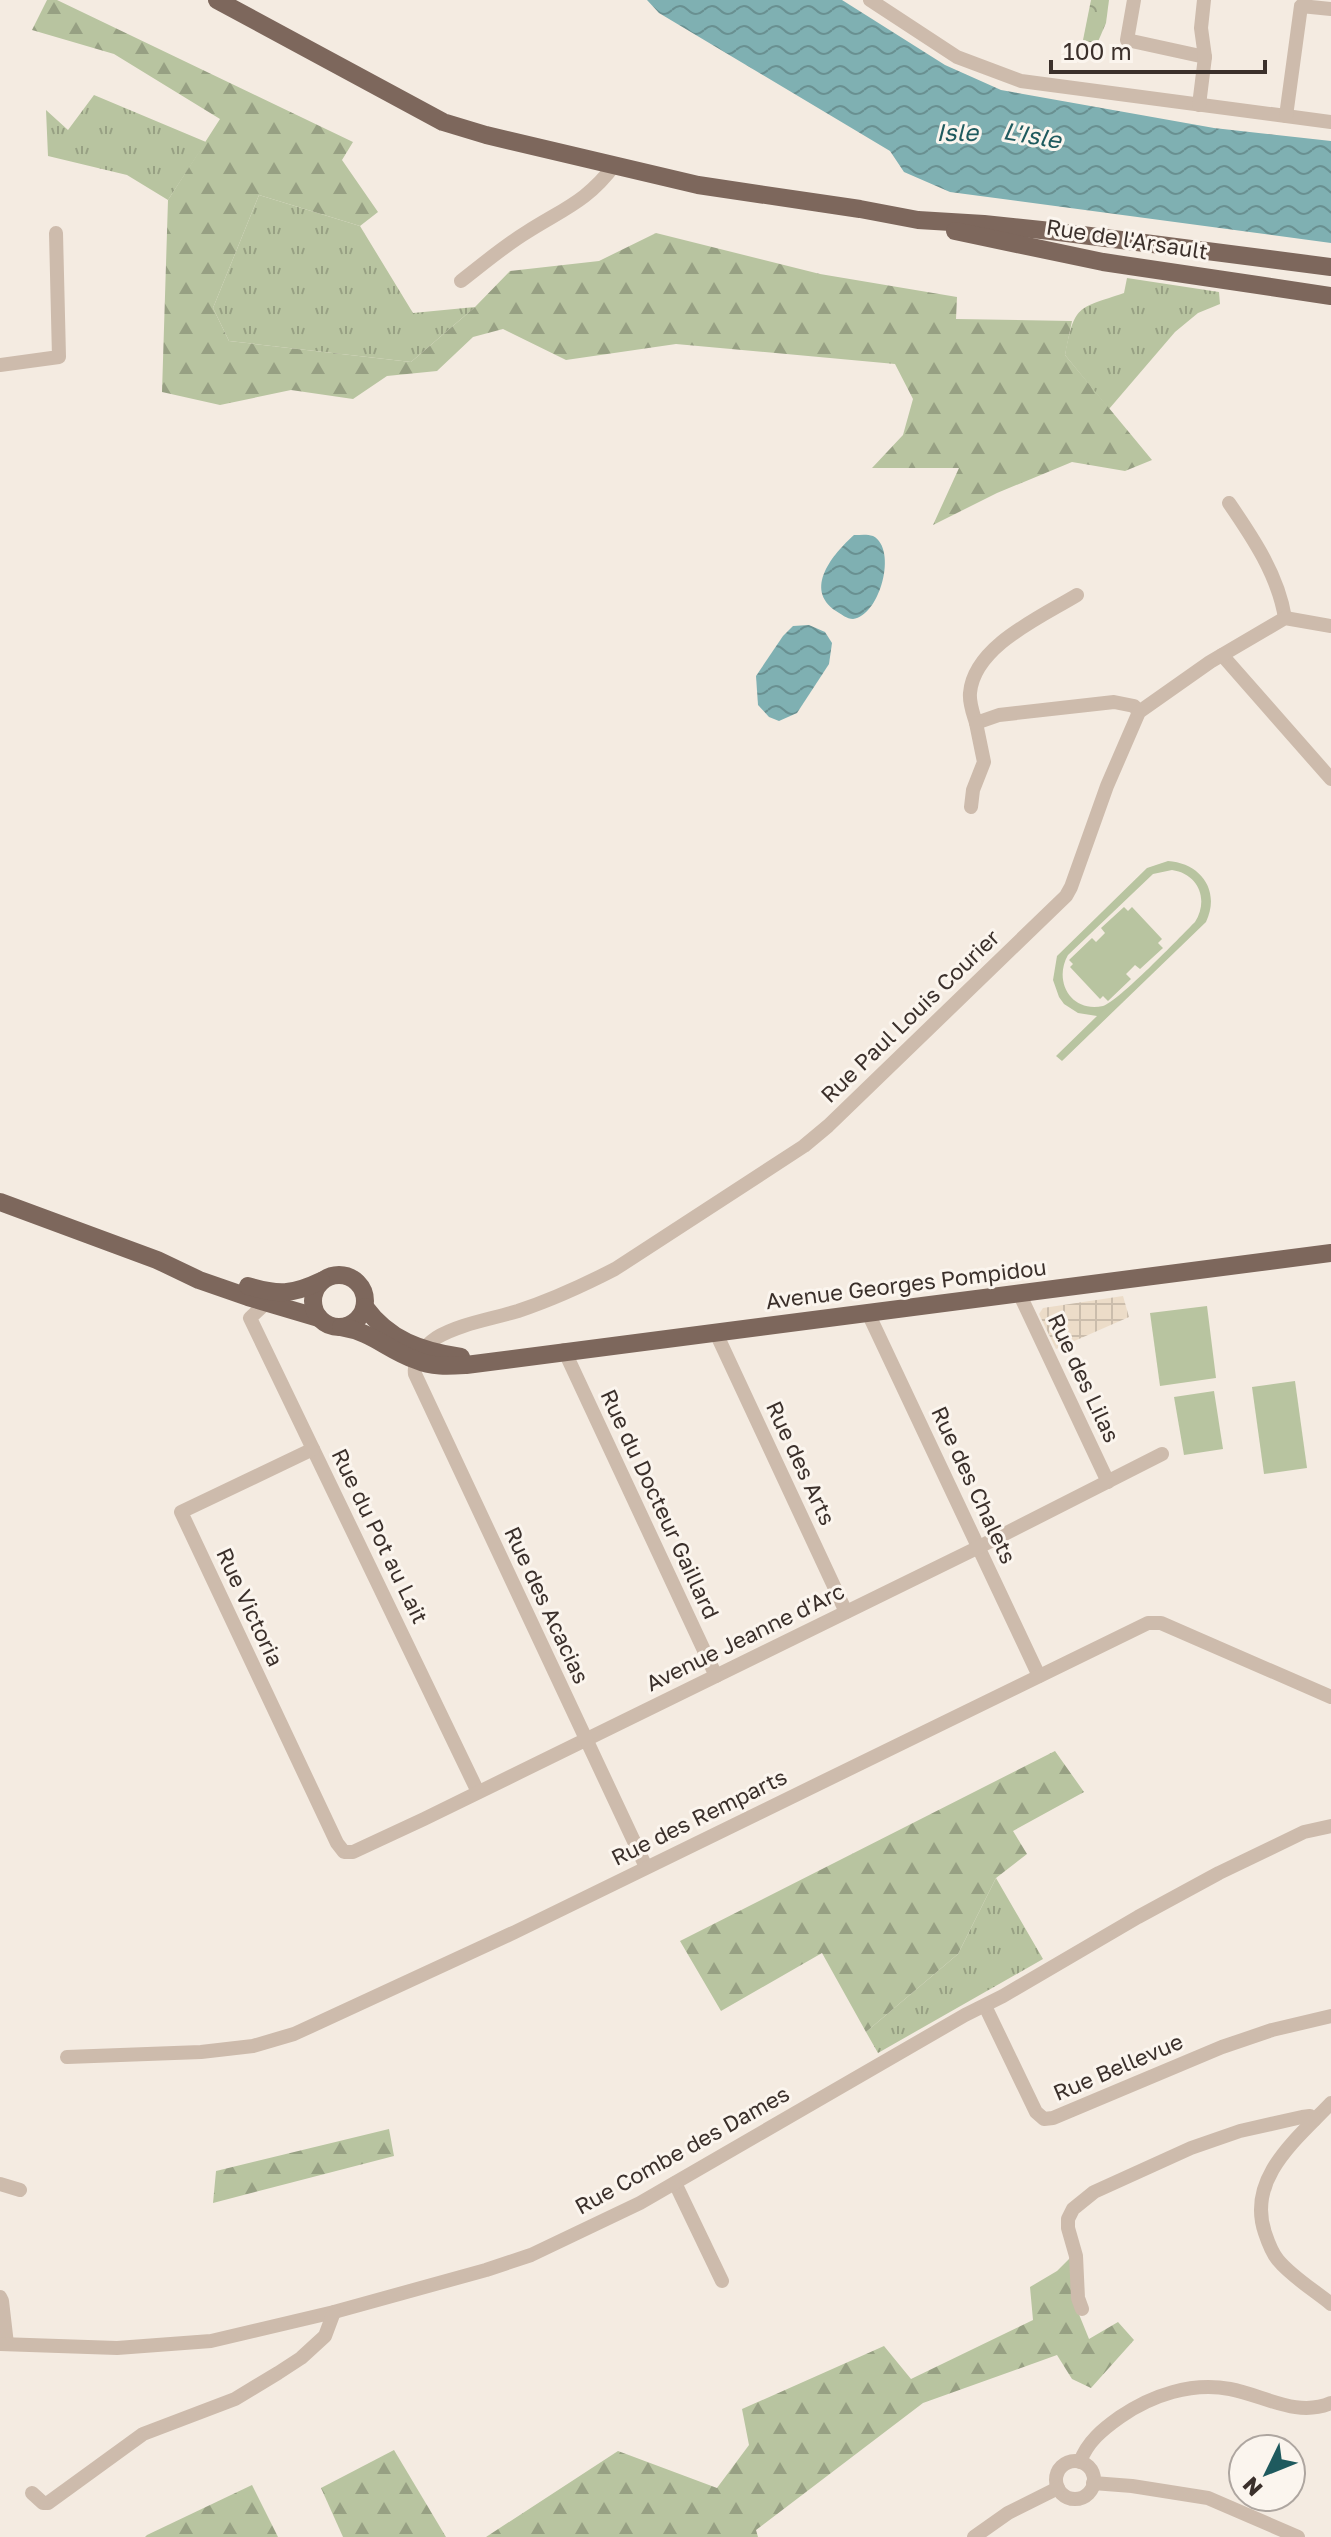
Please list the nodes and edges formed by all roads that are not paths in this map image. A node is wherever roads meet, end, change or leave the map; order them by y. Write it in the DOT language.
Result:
graph roads {
  1 [pos="217,0"];
  2 [pos="870,0"];
  3 [pos="1134,0"];
  4 [pos="1204,0"];
  5 [pos="1331,9"];
  6 [pos="1205,57"];
  7 [pos="1199,105"];
  8 [pos="1286,116"];
  9 [pos="1331,122"];
  10 [pos="615,164"];
  11 [pos="918,220"];
  12 [pos="56,233"];
  13 [pos="1065,233"];
  14 [pos="1091,236"];
  15 [pos="1081,258"];
  16 [pos="1103,262"];
  17 [pos="1331,267"];
  18 [pos="461,281"];
  19 [pos="1331,296"];
  20 [pos="0,365"];
  21 [pos="1229,503"];
  22 [pos="1077,595"];
  23 [pos="1285,618"];
  24 [pos="1331,626"];
  25 [pos="1222,655"];
  26 [pos="1139,712"];
  27 [pos="976,723"];
  28 [pos="1331,779"];
  29 [pos="971,807"];
  30 [pos="0,1202"];
  31 [pos="1331,1253"];
  32 [pos="157,1260"];
  33 [pos="321,1281"];
  34 [pos="1019,1293"];
  35 [pos="266,1303"];
  36 [pos="365,1307"];
  37 [pos="868,1313"];
  38 [pos="319,1318"];
  39 [pos="341,1327"];
  40 [pos="716,1333"];
  41 [pos="564,1350"];
  42 [pos="420,1355"];
  43 [pos="313,1449"];
  44 [pos="1162,1454"];
  45 [pos="1108,1482"];
  46 [pos="979,1547"];
  47 [pos="846,1612"];
  48 [pos="716,1676"];
  49 [pos="1039,1676"];
  50 [pos="1331,1697"];
  51 [pos="586,1739"];
  52 [pos="478,1792"];
  53 [pos="1331,1826"];
  54 [pos="344,1852"];
  55 [pos="646,1867"];
  56 [pos="985,2006"];
  57 [pos="1331,2016"];
  58 [pos="67,2057"];
  59 [pos="1331,2103"];
  60 [pos="1314,2120"];
  61 [pos="675,2183"];
  62 [pos="0,2184"];
  63 [pos="20,2190"];
  64 [pos="722,2281"];
  65 [pos="0,2297"];
  66 [pos="1331,2304"];
  67 [pos="1082,2309"];
  68 [pos="334,2312"];
  69 [pos="3,2344"];
  70 [pos="1331,2403"];
  71 [pos="1080,2462"];
  72 [pos="1093,2483"];
  73 [pos="1058,2488"];
  74 [pos="32,2493"];
  75 [pos="974,2537"];
  76 [pos="1298,2537"];
  1 -- 10 [label="main road"];
  2 -- 7 [label="street"];
  3 -- 6 [label="street"];
  4 -- 6 [label="street"];
  5 -- 8 [label="street"];
  6 -- 7 [label="street"];
  7 -- 8 [label="street"];
  8 -- 9 [label="street"];
  10 -- 11 [label="main road"];
  10 -- 18 [label="street"];
  11 -- 13 [label="main road"];
  11 -- 15 [label="main road, Rue de l'Arsault"];
  12 -- 20 [label="street"];
  13 -- 14 [label="main road"];
  13 -- 15 [label="main road"];
  14 -- 16 [label="main road"];
  14 -- 17 [label="main road"];
  15 -- 16 [label="main road, Rue de l'Arsault"];
  16 -- 19 [label="main road, Rue de l'Arsault"];
  21 -- 23 [label="street"];
  22 -- 27 [label="street"];
  23 -- 24 [label="street"];
  23 -- 25 [label="street"];
  25 -- 26 [label="street"];
  25 -- 28 [label="street"];
  26 -- 27 [label="street"];
  26 -- 42 [label="street, Rue Paul Louis Courier"];
  27 -- 29 [label="street"];
  30 -- 32 [label="main road"];
  31 -- 34 [label="main road, Avenue Georges Pompidou"];
  32 -- 33 [label="main road"];
  32 -- 35 [label="main road"];
  33 -- 36 [label="main road"];
  33 -- 38 [label="main road"];
  34 -- 37 [label="main road, Avenue Georges Pompidou"];
  34 -- 45 [label="street, Rue des Lilas"];
  35 -- 38 [label="main road"];
  35 -- 43 [label="street, Rue du Pot au Lait"];
  36 -- 39 [label="main road"];
  36 -- 42 [label="main road, Avenue Georges Pompidou"];
  37 -- 40 [label="main road, Avenue Georges Pompidou"];
  37 -- 46 [label="street, Rue des Chalets"];
  38 -- 39 [label="main road"];
  39 -- 42 [label="main road, Avenue Georges Pompidou"];
  40 -- 41 [label="main road, Avenue Georges Pompidou"];
  40 -- 47 [label="street, Rue des Arts"];
  41 -- 42 [label="main road, Avenue Georges Pompidou"];
  41 -- 48 [label="street, Rue du Docteur Gaillard"];
  42 -- 51 [label="street, Rue des Acacias"];
  43 -- 52 [label="street, Rue du Pot au Lait"];
  43 -- 54 [label="street, Rue Victoria"];
  44 -- 45 [label="street, Avenue Jeanne d'Arc"];
  45 -- 46 [label="street, Avenue Jeanne d'Arc"];
  46 -- 47 [label="street, Avenue Jeanne d'Arc"];
  46 -- 49 [label="street, Rue des Chalets"];
  47 -- 48 [label="street, Avenue Jeanne d'Arc"];
  48 -- 51 [label="street, Avenue Jeanne d'Arc"];
  49 -- 50 [label="street, Rue des Remparts"];
  49 -- 55 [label="street, Rue des Remparts"];
  51 -- 52 [label="street, Avenue Jeanne d'Arc"];
  51 -- 55 [label="street, Rue des Acacias"];
  52 -- 54 [label="street, Avenue Jeanne d'Arc"];
  53 -- 56 [label="street, Rue Combe des Dames"];
  55 -- 58 [label="street, Rue des Remparts"];
  56 -- 57 [label="street, Rue Bellevue"];
  56 -- 61 [label="street, Rue Combe des Dames"];
  59 -- 60 [label="street"];
  60 -- 66 [label="street"];
  60 -- 67 [label="street"];
  61 -- 64 [label="street"];
  61 -- 68 [label="street, Rue Combe des Dames"];
  62 -- 63 [label="street"];
  65 -- 69 [label="street"];
  68 -- 69 [label="street, Rue Combe des Dames"];
  68 -- 74 [label="street"];
  70 -- 71 [label="street"];
  71 -- 72 [label="street"];
  71 -- 73 [label="street"];
  72 -- 73 [label="street"];
  72 -- 76 [label="street"];
  73 -- 75 [label="street"];
}
